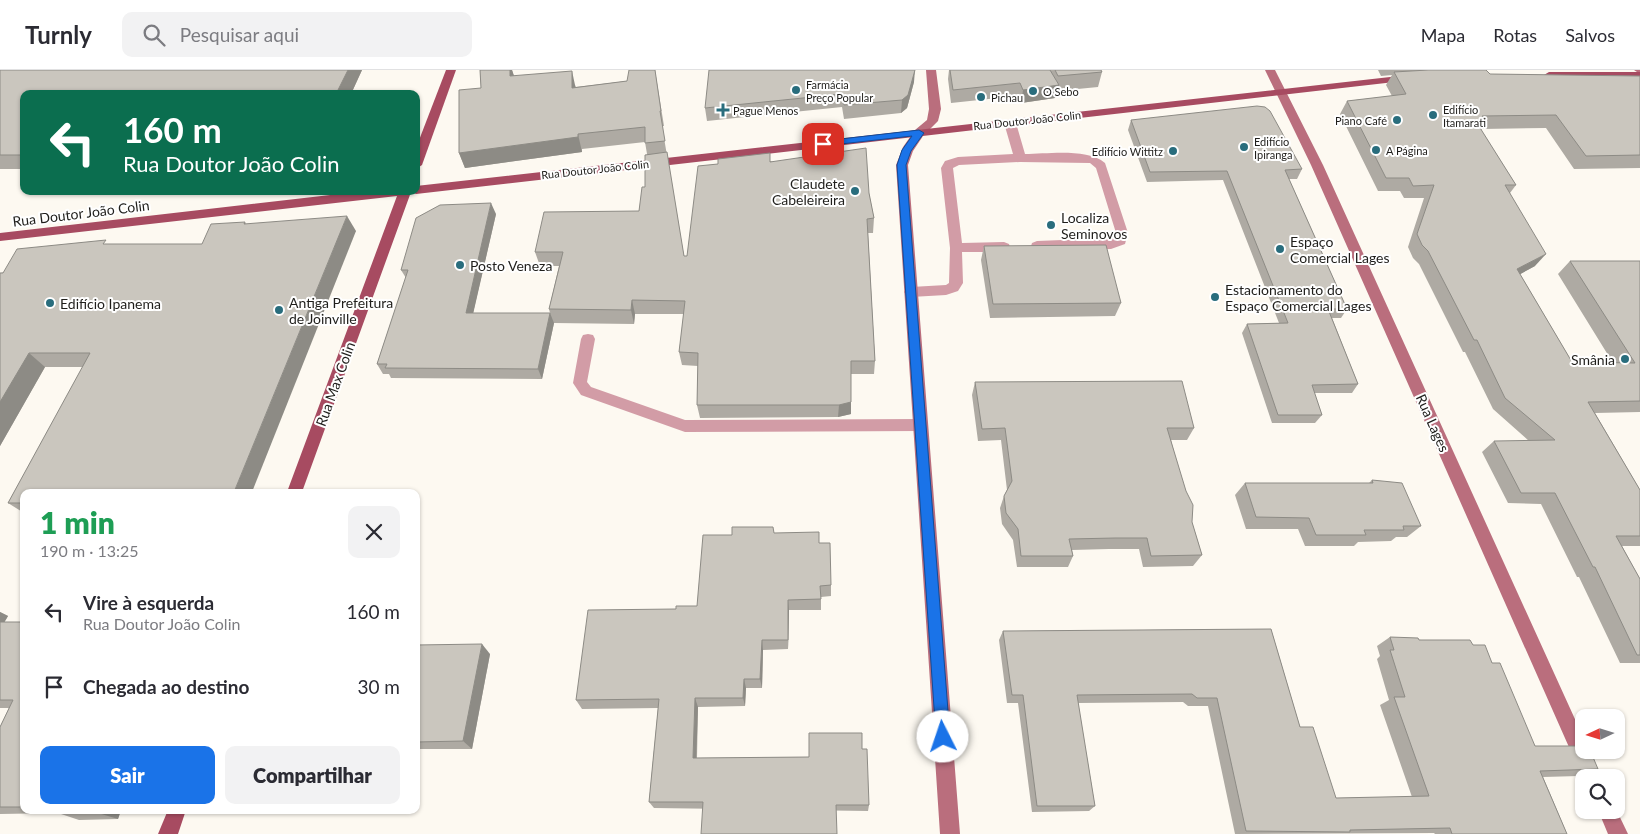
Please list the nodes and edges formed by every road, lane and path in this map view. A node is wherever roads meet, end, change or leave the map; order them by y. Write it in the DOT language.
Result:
graph roads {
  1 [pos="452,70"];
  2 [pos="931,70"];
  3 [pos="1270,70"];
  4 [pos="1536,75"];
  5 [pos="1640,75"];
  6 [pos="1423,77"];
  7 [pos="1281,92"];
  8 [pos="1010,122"];
  9 [pos="919,133"];
  10 [pos="420,154"];
  11 [pos="1020,158"];
  12 [pos="420,190"];
  13 [pos="370,195"];
  14 [pos="404,195"];
  15 [pos="0,237"];
  16 [pos="956,248"];
  17 [pos="911,292"];
  18 [pos="588,339"];
  19 [pos="920,425"];
  20 [pos="296,489"];
  21 [pos="1588,769"];
  22 [pos="176,814"];
  23 [pos="1611,819"];
  24 [pos="168,834"];
  25 [pos="950,834"];
  26 [pos="1618,834"];
  1 -- 10 [label="main road"];
  2 -- 9 [label="main road"];
  3 -- 7 [label="main road, Rua Lages"];
  4 -- 5 [label="main road"];
  6 -- 7 [label="main road, Rua Doutor João Colin"];
  7 -- 8 [label="main road, Rua Doutor João Colin"];
  7 -- 21 [label="main road, Rua Lages"];
  8 -- 9 [label="main road, Rua Doutor João Colin"];
  8 -- 11 [label="lane"];
  9 -- 12 [label="main road, Rua Doutor João Colin"];
  9 -- 17 [label="main road"];
  11 -- 16 [label="lane"];
  11 -- 16 [label="lane"];
  13 -- 15 [label="main road, Rua Doutor João Colin"];
  14 -- 20 [label="main road, Rua Max Colin"];
  16 -- 17 [label="lane"];
  17 -- 19 [label="main road"];
  18 -- 19 [label="lane"];
  19 -- 25 [label="main road"];
  22 -- 24 [label="main road"];
  23 -- 26 [label="main road"];
}
